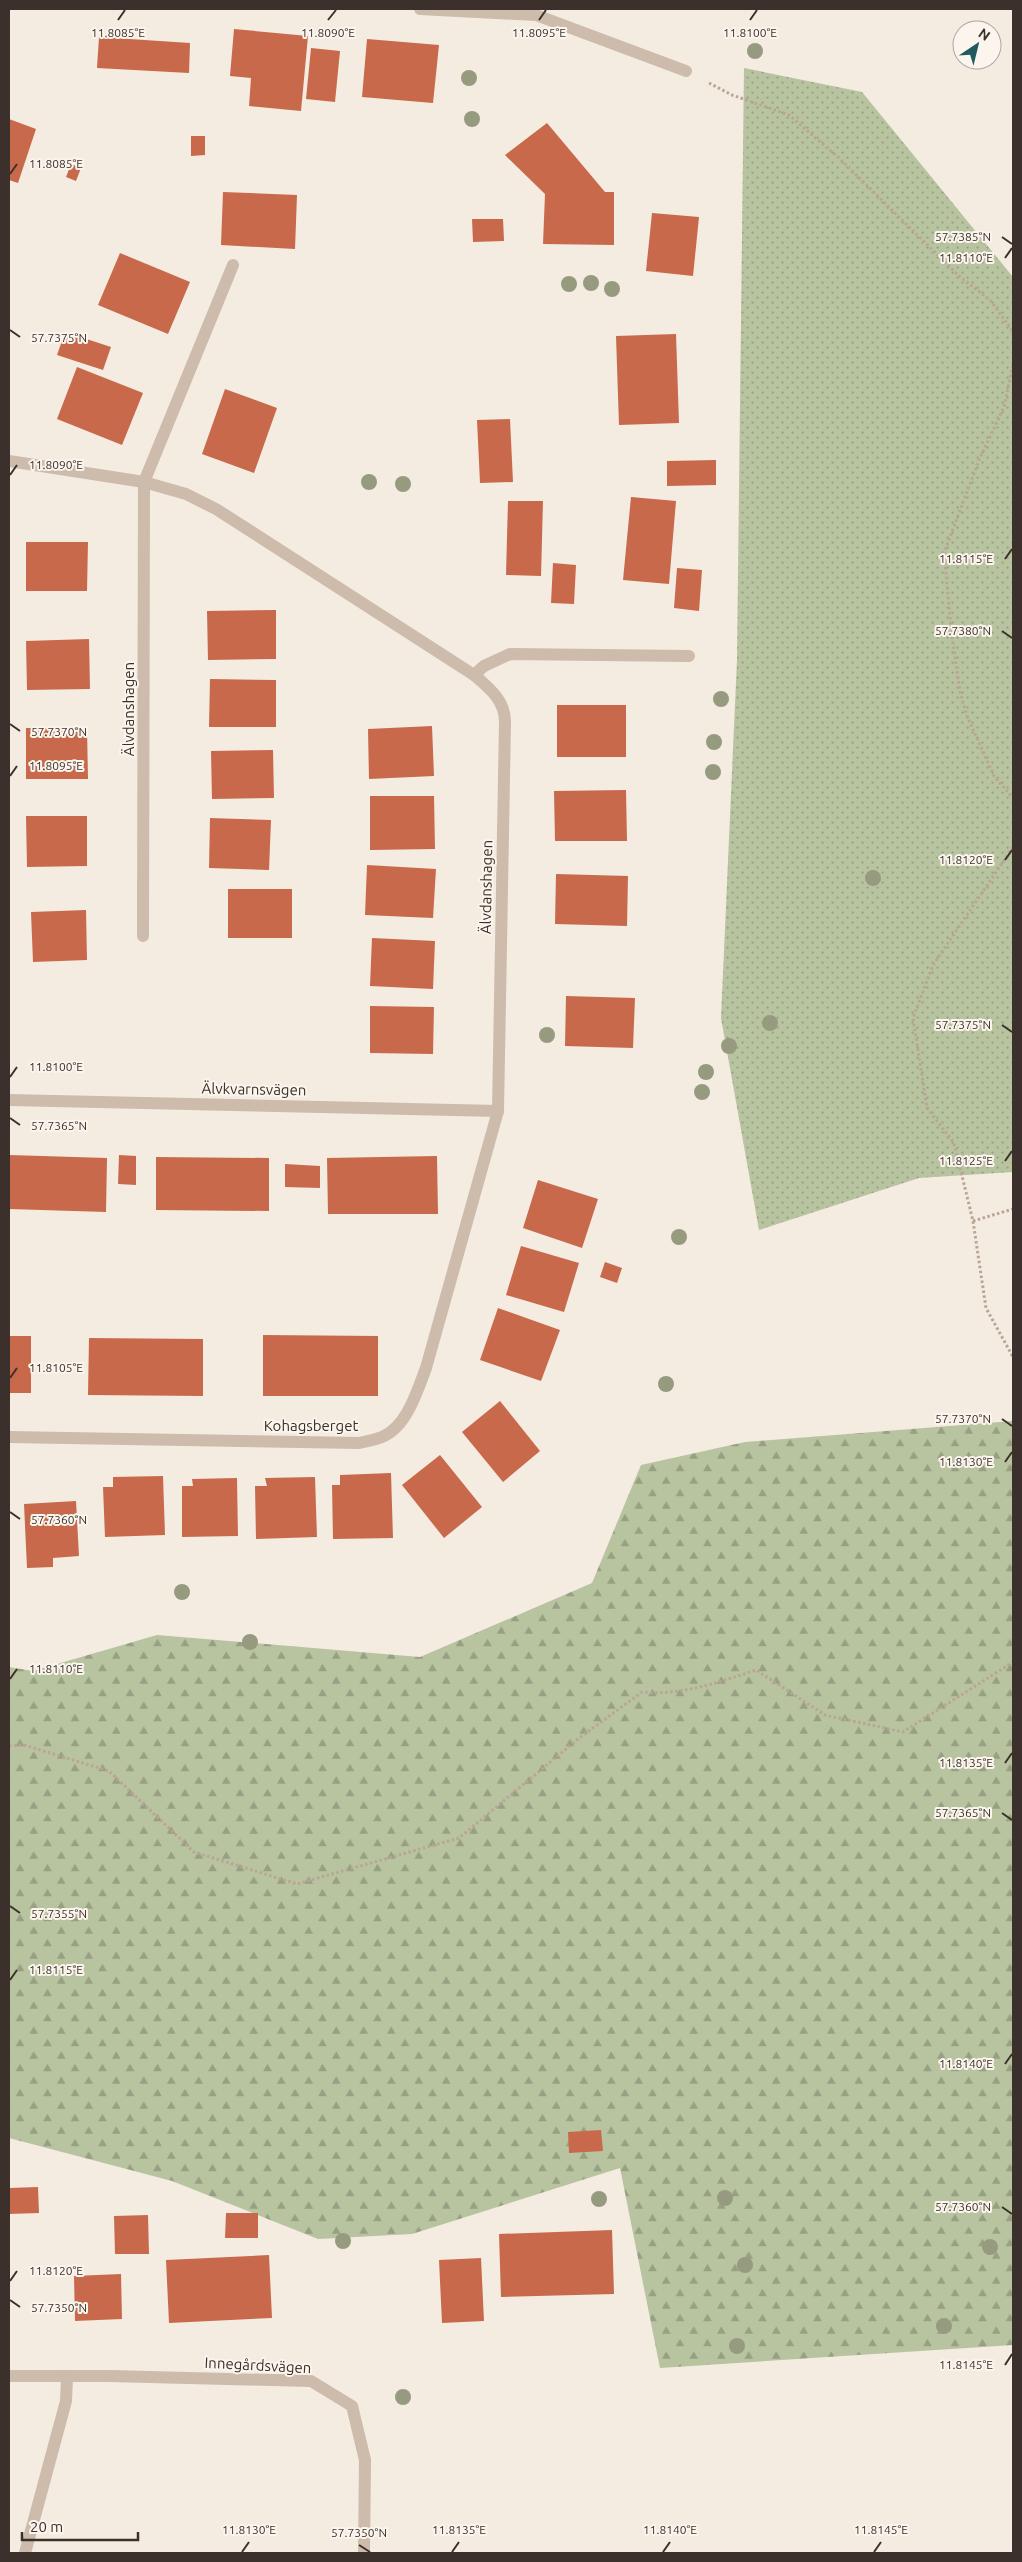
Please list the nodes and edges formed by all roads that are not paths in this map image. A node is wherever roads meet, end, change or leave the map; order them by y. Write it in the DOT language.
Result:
graph roads {
  1 [pos="420,9"];
  2 [pos="537,12"];
  3 [pos="686,71"];
  4 [pos="233,265"];
  5 [pos="9,461"];
  6 [pos="144,482"];
  7 [pos="690,656"];
  8 [pos="474,676"];
  9 [pos="143,936"];
  10 [pos="9,1100"];
  11 [pos="498,1111"];
  12 [pos="9,1437"];
  13 [pos="9,2376"];
  14 [pos="66,2378"];
  15 [pos="25,2553"];
  16 [pos="364,2553"];
  1 -- 2 [label="street"];
  2 -- 3 [label="street"];
  4 -- 6 [label="street, Älvdanshagen"];
  5 -- 6 [label="street, Älvdanshagen"];
  6 -- 8 [label="street, Älvdanshagen"];
  6 -- 9 [label="street, Älvdanshagen"];
  7 -- 8 [label="street"];
  8 -- 11 [label="street, Älvdanshagen"];
  10 -- 11 [label="street, Älvkvarnsvägen"];
  11 -- 12 [label="street, Kohagsberget"];
  13 -- 14 [label="street, Innegårdsvägen"];
  14 -- 15 [label="street"];
  14 -- 16 [label="street, Innegårdsvägen"];
}
